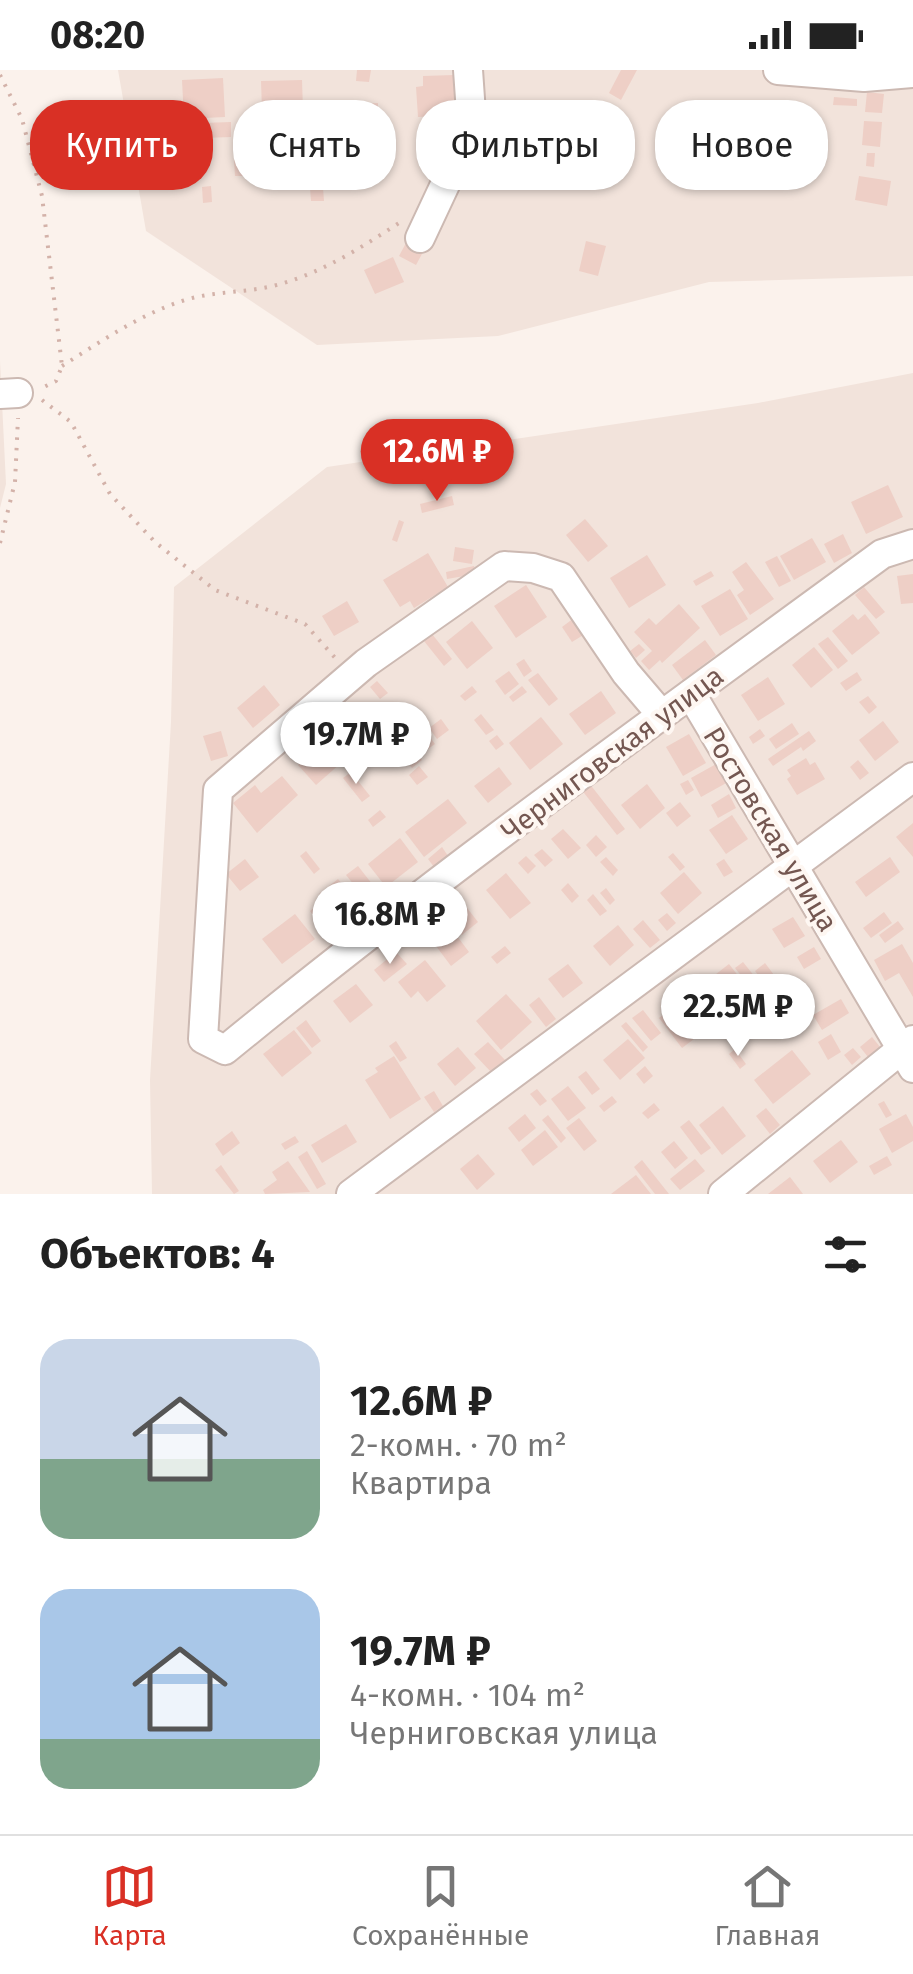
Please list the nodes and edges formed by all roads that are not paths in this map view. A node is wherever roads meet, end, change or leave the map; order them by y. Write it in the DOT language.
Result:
graph roads {
  1 [pos="468,70"];
  2 [pos="778,70"];
  3 [pos="913,73"];
  4 [pos="420,238"];
  5 [pos="913,544"];
  6 [pos="691,694"];
  7 [pos="662,714"];
  8 [pos="913,777"];
  9 [pos="792,866"];
  10 [pos="909,1052"];
  11 [pos="351,1194"];
  12 [pos="722,1194"];
  1 -- 4 [label="street"];
  2 -- 3 [label="street"];
  5 -- 6 [label="street, Черниговская улица"];
  6 -- 7 [label="street, Черниговская улица"];
  6 -- 9 [label="street, Ростовская улица"];
  7 -- 7 [label="street, Черниговская улица"];
  8 -- 9 [label="street"];
  9 -- 10 [label="street, Ростовская улица"];
  9 -- 11 [label="street"];
  10 -- 12 [label="street"];
}
